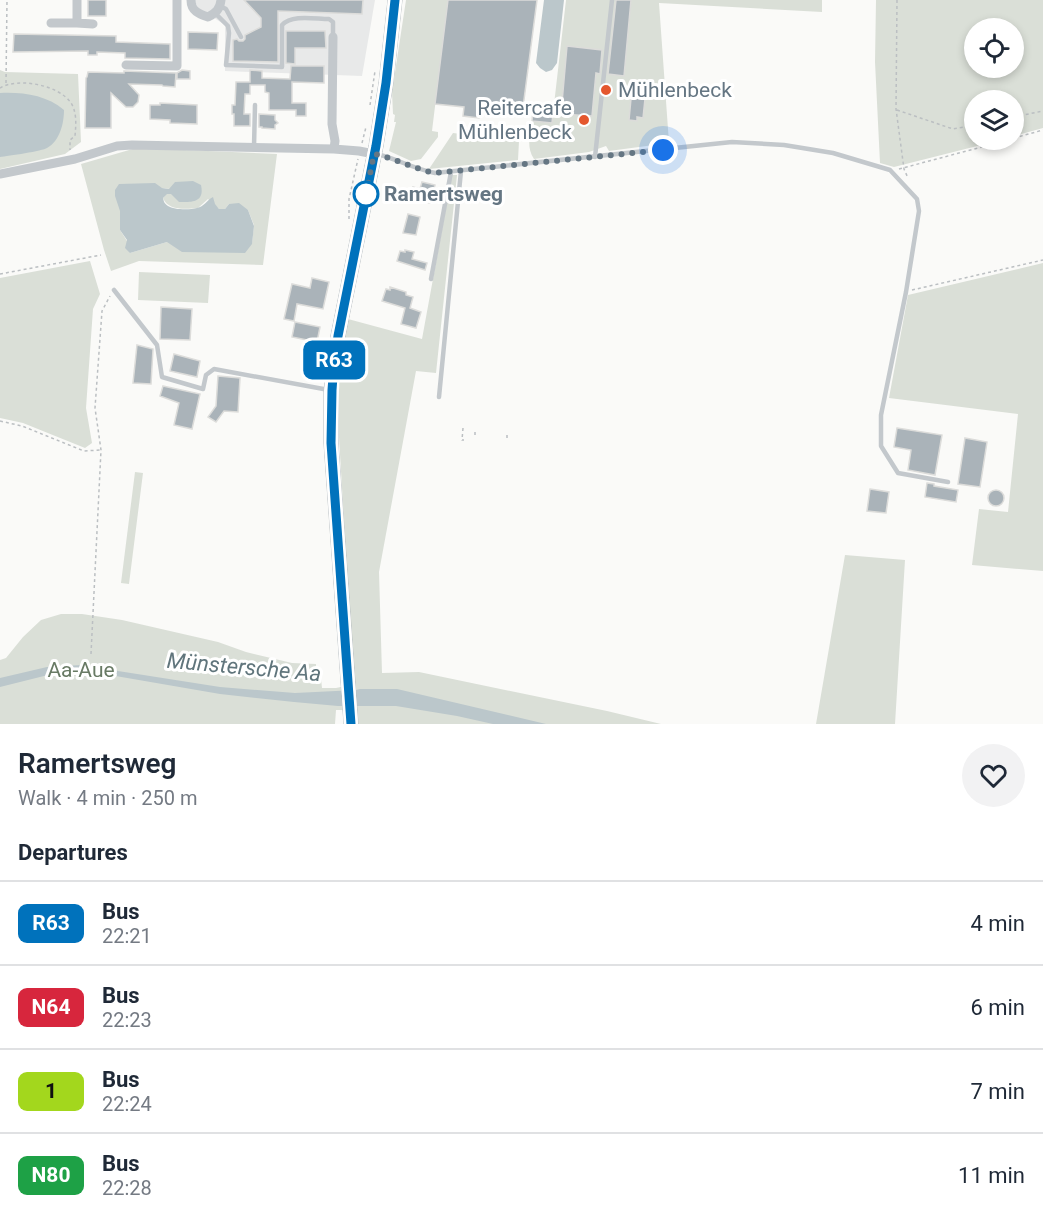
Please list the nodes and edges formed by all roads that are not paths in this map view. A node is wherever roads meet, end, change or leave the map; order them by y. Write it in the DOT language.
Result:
graph roads {
  1 [pos="77,0"];
  2 [pos="177,0"];
  3 [pos="191,0"];
  4 [pos="395,0"];
  5 [pos="612,0"];
  6 [pos="219,6"];
  7 [pos="51,22"];
  8 [pos="77,23"];
  9 [pos="93,24"];
  10 [pos="241,37"];
  11 [pos="333,37"];
  12 [pos="126,65"];
  13 [pos="255,105"];
  14 [pos="254,148"];
  15 [pos="334,149"];
  16 [pos="374,154"];
  17 [pos="594,157"];
  18 [pos="461,171"];
  19 [pos="451,172"];
  20 [pos="0,174"];
  21 [pos="431,279"];
  22 [pos="114,290"];
  23 [pos="332,390"];
  24 [pos="439,397"];
  25 [pos="948,482"];
  26 [pos="351,720"];
  1 -- 8 [label="street"];
  2 -- 12 [label="street"];
  3 -- 6 [label="street"];
  4 -- 16 [label="main road"];
  5 -- 17 [label="lane"];
  6 -- 10 [label="lane"];
  6 -- 11 [label="lane"];
  7 -- 8 [label="street"];
  8 -- 9 [label="street"];
  11 -- 15 [label="street"];
  13 -- 14 [label="lane"];
  14 -- 15 [label="street"];
  14 -- 20 [label="street"];
  15 -- 16 [label="street"];
  16 -- 19 [label="lane"];
  16 -- 23 [label="main road"];
  17 -- 18 [label="lane"];
  17 -- 25 [label="lane"];
  18 -- 19 [label="lane"];
  18 -- 24 [label="lane"];
  19 -- 21 [label="lane"];
  22 -- 23 [label="lane"];
  23 -- 26 [label="main road"];
}
